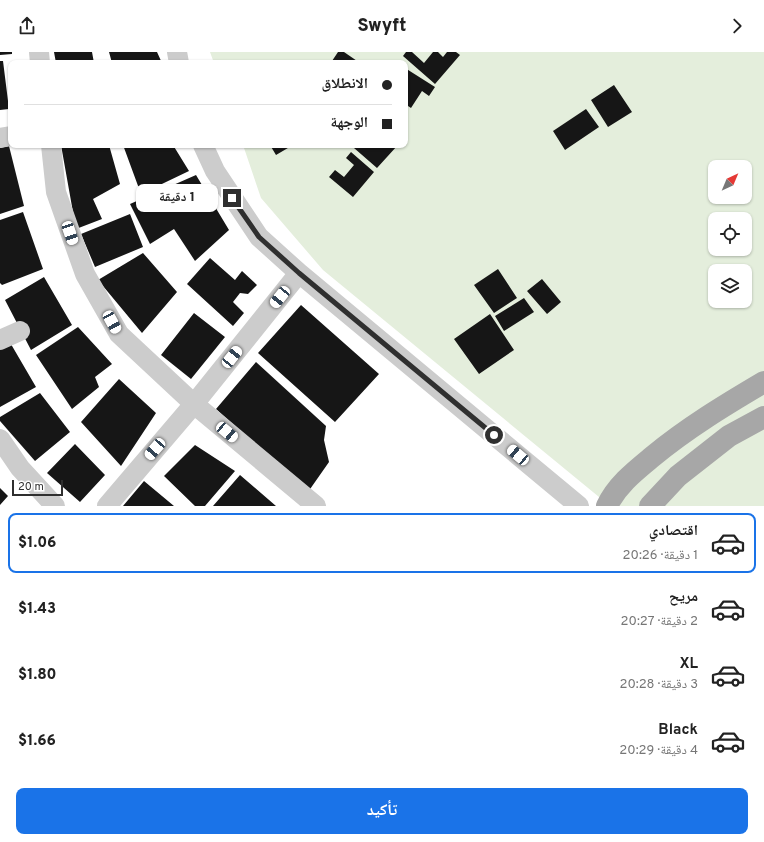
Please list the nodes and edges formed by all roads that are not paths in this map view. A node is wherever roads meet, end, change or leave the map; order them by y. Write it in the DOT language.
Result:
graph roads {
  1 [pos="51,148"];
  2 [pos="204,148"];
  3 [pos="299,273"];
  4 [pos="20,331"];
  5 [pos="0,340"];
  6 [pos="764,382"];
  7 [pos="194,404"];
  8 [pos="764,416"];
  9 [pos="0,439"];
  10 [pos="54,506"];
  11 [pos="107,506"];
  12 [pos="316,506"];
  13 [pos="580,506"];
  14 [pos="607,506"];
  15 [pos="650,506"];
  1 -- 7 [label="street"];
  2 -- 3 [label="street"];
  3 -- 7 [label="street"];
  3 -- 13 [label="street"];
  4 -- 5 [label="street"];
  6 -- 14 [label="main road"];
  7 -- 11 [label="street"];
  7 -- 12 [label="street"];
  8 -- 15 [label="main road"];
  9 -- 10 [label="street"];
}
